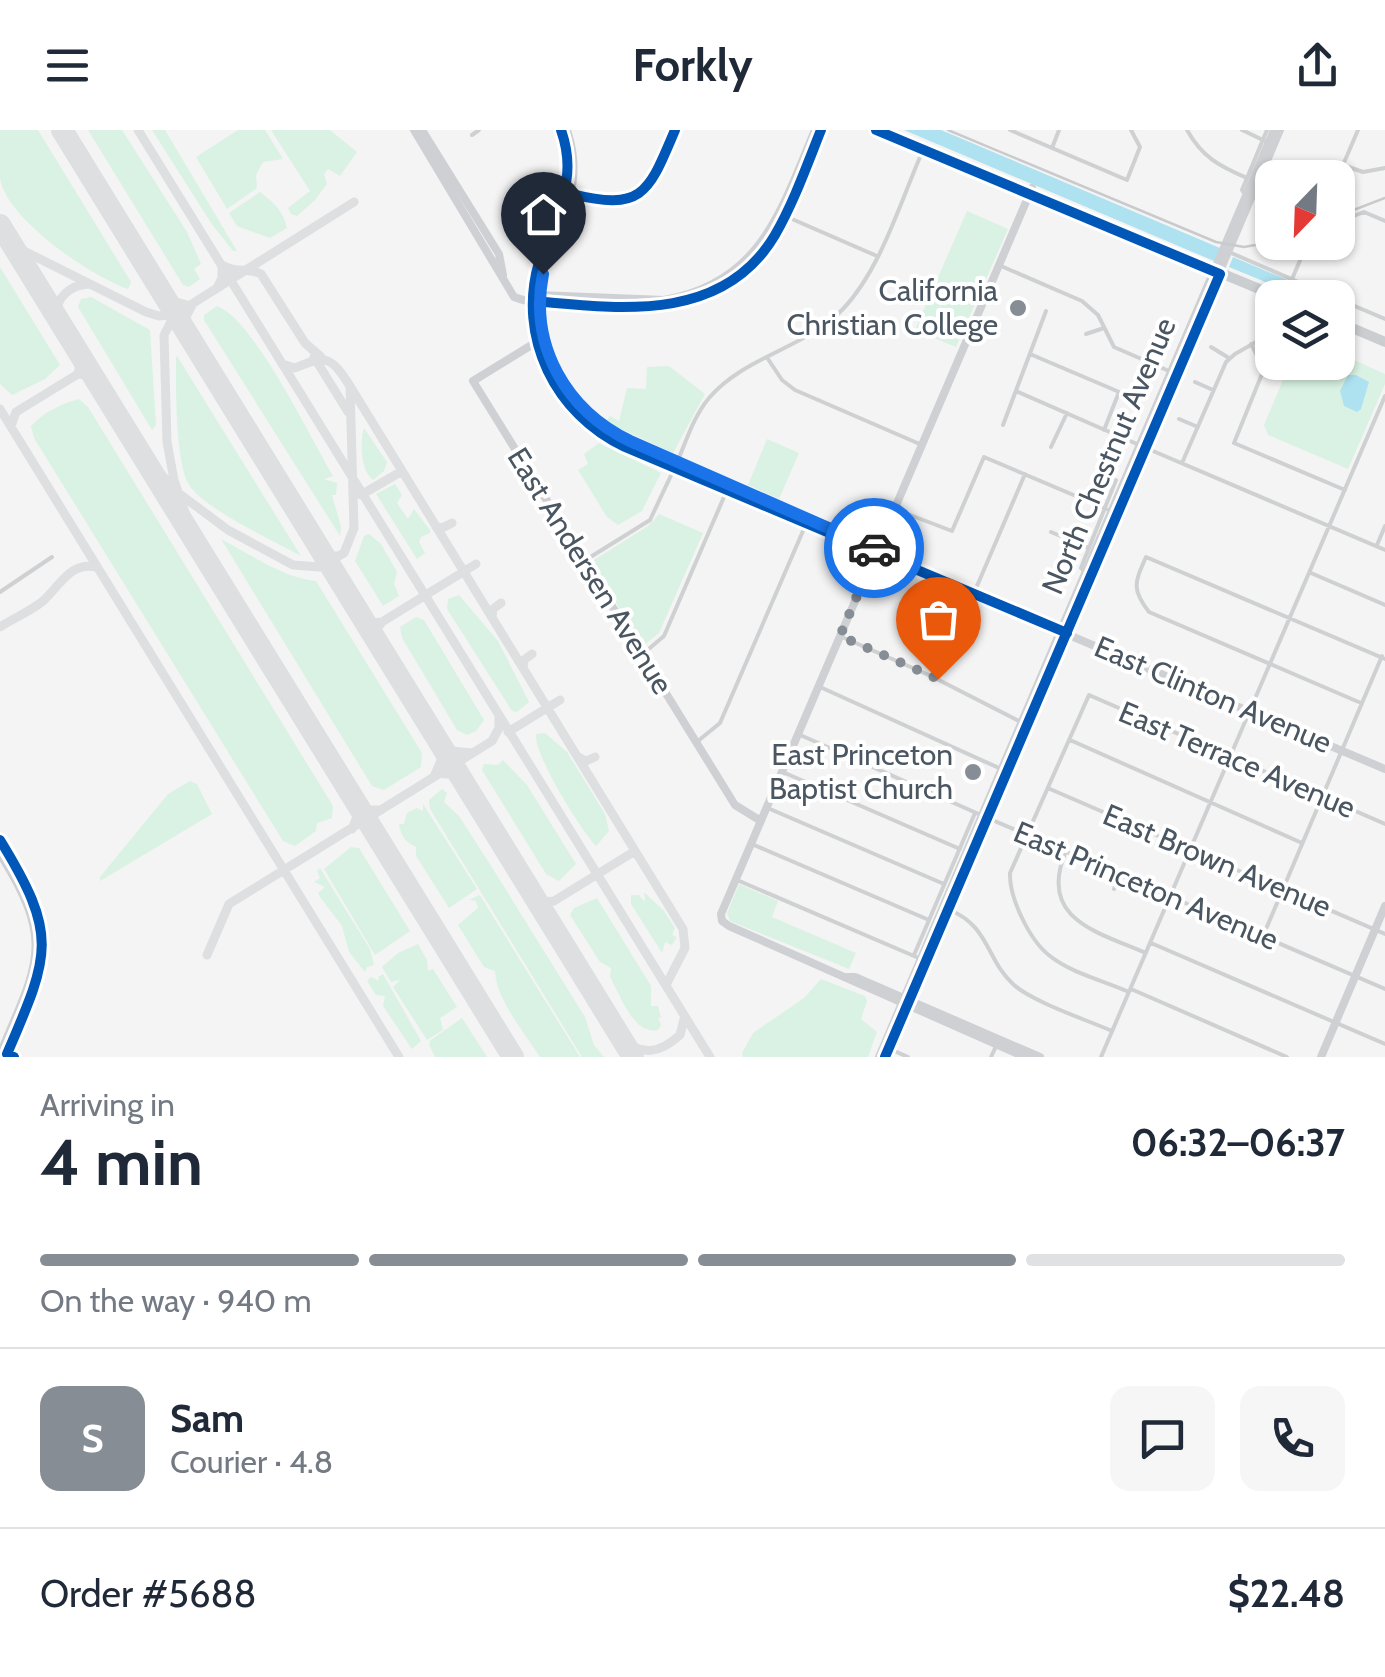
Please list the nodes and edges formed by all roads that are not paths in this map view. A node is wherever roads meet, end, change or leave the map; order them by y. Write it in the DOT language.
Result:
graph roads {
  1 [pos="414,130"];
  2 [pos="422,130"];
  3 [pos="479,130"];
  4 [pos="564,130"];
  5 [pos="676,130"];
  6 [pos="818,130"];
  7 [pos="876,130"];
  8 [pos="892,130"];
  9 [pos="1010,130"];
  10 [pos="1059,130"];
  11 [pos="1131,130"];
  12 [pos="1188,130"];
  13 [pos="1242,130"];
  14 [pos="1274,130"];
  15 [pos="1358,130"];
  16 [pos="472,134"];
  17 [pos="1269,142"];
  18 [pos="429,148"];
  19 [pos="1052,148"];
  20 [pos="923,150"];
  21 [pos="567,152"];
  22 [pos="961,160"];
  23 [pos="1385,168"];
  24 [pos="1250,177"];
  25 [pos="1031,191"];
  26 [pos="572,194"];
  27 [pos="1249,195"];
  28 [pos="782,215"];
  29 [pos="1355,215"];
  30 [pos="1385,222"];
  31 [pos="1122,232"];
  32 [pos="1176,249"];
  33 [pos="876,256"];
  34 [pos="1300,260"];
  35 [pos="1223,261"];
  36 [pos="999,266"];
  37 [pos="1292,279"];
  38 [pos="1255,282"];
  39 [pos="536,298"];
  40 [pos="1355,306"];
  41 [pos="1046,311"];
  42 [pos="1385,319"];
  43 [pos="1192,324"];
  44 [pos="1104,328"];
  45 [pos="1355,329"];
  46 [pos="1086,334"];
  47 [pos="540,340"];
  48 [pos="1255,342"];
  49 [pos="1385,342"];
  50 [pos="1252,344"];
  51 [pos="1212,347"];
  52 [pos="519,352"];
  53 [pos="1030,354"];
  54 [pos="767,357"];
  55 [pos="1229,358"];
  56 [pos="542,359"];
  57 [pos="1184,362"];
  58 [pos="1174,374"];
  59 [pos="1195,382"];
  60 [pos="1016,390"];
  61 [pos="1214,390"];
  62 [pos="1119,392"];
  63 [pos="1385,396"];
  64 [pos="1138,400"];
  65 [pos="569,405"];
  66 [pos="1067,414"];
  67 [pos="1179,419"];
  68 [pos="601,424"];
  69 [pos="1003,425"];
  70 [pos="1198,427"];
  71 [pos="1104,430"];
  72 [pos="922,445"];
  73 [pos="1051,446"];
  74 [pos="1143,446"];
  75 [pos="1182,463"];
  76 [pos="676,465"];
  77 [pos="1025,474"];
  78 [pos="1116,480"];
  79 [pos="727,490"];
  80 [pos="1344,490"];
  81 [pos="895,509"];
  82 [pos="1112,512"];
  83 [pos="806,524"];
  84 [pos="1329,526"];
  85 [pos="1385,526"];
  86 [pos="1051,532"];
  87 [pos="1377,546"];
  88 [pos="1090,548"];
  89 [pos="1385,550"];
  90 [pos="876,551"];
  91 [pos="52,557"];
  92 [pos="584,561"];
  93 [pos="1310,572"];
  94 [pos="1086,573"];
  95 [pos="0,592"];
  96 [pos="974,593"];
  97 [pos="1385,605"];
  98 [pos="1290,616"];
  99 [pos="1064,632"];
  100 [pos="840,636"];
  101 [pos="642,654"];
  102 [pos="1384,658"];
  103 [pos="1270,663"];
  104 [pos="818,686"];
  105 [pos="1362,703"];
  106 [pos="1250,711"];
  107 [pos="1024,724"];
  108 [pos="798,734"];
  109 [pos="1070,740"];
  110 [pos="696,742"];
  111 [pos="1342,750"];
  112 [pos="1230,756"];
  113 [pos="1385,769"];
  114 [pos="1005,770"];
  115 [pos="782,772"];
  116 [pos="1048,788"];
  117 [pos="1322,797"];
  118 [pos="1211,801"];
  119 [pos="767,808"];
  120 [pos="982,815"];
  121 [pos="761,821"];
  122 [pos="1385,824"];
  123 [pos="1028,835"];
  124 [pos="0,840"];
  125 [pos="1302,843"];
  126 [pos="752,844"];
  127 [pos="960,848"];
  128 [pos="1190,850"];
  129 [pos="1066,852"];
  130 [pos="0,854"];
  131 [pos="15,871"];
  132 [pos="1120,874"];
  133 [pos="736,879"];
  134 [pos="944,884"];
  135 [pos="1114,889"];
  136 [pos="1283,890"];
  137 [pos="1170,896"];
  138 [pos="1385,906"];
  139 [pos="945,909"];
  140 [pos="933,920"];
  141 [pos="37,921"];
  142 [pos="1375,930"];
  143 [pos="1385,934"];
  144 [pos="1263,936"];
  145 [pos="1150,942"];
  146 [pos="930,952"];
  147 [pos="1146,953"];
  148 [pos="917,957"];
  149 [pos="1355,976"];
  150 [pos="1385,989"];
  151 [pos="1130,991"];
  152 [pos="906,1002"];
  153 [pos="1336,1023"];
  154 [pos="1112,1031"];
  155 [pos="998,1042"];
  156 [pos="1385,1044"];
  157 [pos="884,1052"];
  158 [pos="5,1054"];
  159 [pos="908,1057"];
  160 [pos="991,1057"];
  161 [pos="1025,1057"];
  162 [pos="1040,1057"];
  163 [pos="1101,1057"];
  164 [pos="1288,1057"];
  165 [pos="1321,1057"];
  1 -- 18 [label="main road"];
  2 -- 18 [label="main road"];
  3 -- 16 [label="street"];
  4 -- 21 [label="main road"];
  4 -- 26 [label="main road"];
  5 -- 26 [label="street"];
  6 -- 28 [label="main road"];
  7 -- 20 [label="main road"];
  8 -- 22 [label="main road"];
  9 -- 19 [label="street"];
  10 -- 19 [label="street"];
  11 -- 19 [label="street"];
  12 -- 24 [label="street"];
  13 -- 17 [label="street"];
  14 -- 17 [label="main road, North Chestnut Avenue"];
  15 -- 23 [label="street"];
  17 -- 24 [label="main road, North Chestnut Avenue"];
  17 -- 27 [label="main road, North Chestnut Avenue"];
  18 -- 39 [label="main road"];
  20 -- 22 [label="main road"];
  20 -- 25 [label="main road"];
  20 -- 33 [label="street"];
  21 -- 26 [label="main road"];
  21 -- 39 [label="main road"];
  22 -- 25 [label="main road"];
  24 -- 27 [label="main road, North Chestnut Avenue"];
  25 -- 31 [label="main road"];
  25 -- 32 [label="main road"];
  25 -- 36 [label="main road"];
  26 -- 39 [label="main road"];
  27 -- 35 [label="main road, North Chestnut Avenue"];
  28 -- 33 [label="street"];
  28 -- 39 [label="main road"];
  29 -- 30 [label="street"];
  31 -- 32 [label="main road"];
  31 -- 35 [label="main road"];
  32 -- 35 [label="main road"];
  33 -- 54 [label="street"];
  34 -- 37 [label="street"];
  35 -- 37 [label="street"];
  35 -- 38 [label="main road"];
  35 -- 43 [label="main road, North Chestnut Avenue"];
  35 -- 57 [label="main road, North Chestnut Avenue"];
  36 -- 44 [label="street"];
  36 -- 72 [label="main road"];
  39 -- 47 [label="main road"];
  40 -- 42 [label="street"];
  41 -- 53 [label="street"];
  43 -- 57 [label="main road"];
  43 -- 58 [label="main road, North Chestnut Avenue"];
  44 -- 46 [label="street"];
  44 -- 58 [label="street"];
  45 -- 49 [label="main road"];
  47 -- 52 [label="main road, East Andersen Avenue"];
  47 -- 56 [label="main road"];
  47 -- 68 [label="main road"];
  48 -- 50 [label="street"];
  50 -- 55 [label="street"];
  50 -- 80 [label="street"];
  51 -- 55 [label="street"];
  52 -- 56 [label="main road"];
  52 -- 92 [label="main road, East Andersen Avenue"];
  53 -- 60 [label="street"];
  53 -- 62 [label="street"];
  54 -- 72 [label="street"];
  54 -- 76 [label="street"];
  55 -- 61 [label="street"];
  56 -- 65 [label="main road"];
  57 -- 58 [label="main road, North Chestnut Avenue"];
  58 -- 74 [label="main road, North Chestnut Avenue"];
  59 -- 61 [label="street"];
  60 -- 66 [label="street"];
  60 -- 69 [label="street"];
  61 -- 70 [label="street"];
  62 -- 64 [label="street"];
  62 -- 71 [label="street"];
  63 -- 80 [label="street"];
  65 -- 68 [label="main road"];
  65 -- 76 [label="main road"];
  66 -- 71 [label="street"];
  66 -- 73 [label="street"];
  67 -- 70 [label="street"];
  68 -- 76 [label="main road"];
  70 -- 75 [label="street"];
  71 -- 74 [label="street"];
  72 -- 81 [label="main road"];
  74 -- 75 [label="street"];
  74 -- 82 [label="main road, North Chestnut Avenue"];
  75 -- 84 [label="street"];
  76 -- 79 [label="main road"];
  76 -- 90 [label="main road"];
  76 -- 92 [label="street"];
  77 -- 81 [label="street"];
  77 -- 82 [label="street"];
  77 -- 96 [label="street"];
  78 -- 82 [label="street, North Chestnut Avenue"];
  79 -- 83 [label="main road"];
  79 -- 101 [label="street"];
  80 -- 84 [label="street"];
  81 -- 90 [label="main road"];
  82 -- 88 [label="street, North Chestnut Avenue"];
  82 -- 94 [label="main road, North Chestnut Avenue"];
  82 -- 99 [label="main road, North Chestnut Avenue"];
  83 -- 90 [label="main road"];
  83 -- 110 [label="street"];
  84 -- 87 [label="street"];
  84 -- 93 [label="street"];
  85 -- 87 [label="street"];
  86 -- 88 [label="street"];
  87 -- 89 [label="street"];
  88 -- 94 [label="street, North Chestnut Avenue"];
  90 -- 96 [label="main road, East Clinton Avenue"];
  90 -- 100 [label="main road"];
  91 -- 95 [label="street"];
  92 -- 101 [label="main road, East Andersen Avenue"];
  93 -- 97 [label="street"];
  93 -- 98 [label="street"];
  94 -- 99 [label="main road, North Chestnut Avenue"];
  96 -- 99 [label="main road, East Clinton Avenue"];
  98 -- 102 [label="street"];
  98 -- 103 [label="street"];
  98 -- 103 [label="street"];
  99 -- 106 [label="main road, East Clinton Avenue"];
  99 -- 107 [label="main road, North Chestnut Avenue"];
  100 -- 104 [label="main road"];
  100 -- 107 [label="street"];
  101 -- 110 [label="main road, East Andersen Avenue"];
  102 -- 105 [label="street"];
  103 -- 105 [label="street"];
  103 -- 106 [label="street"];
  104 -- 108 [label="main road"];
  104 -- 114 [label="street"];
  105 -- 111 [label="street"];
  106 -- 111 [label="main road, East Clinton Avenue"];
  106 -- 112 [label="street"];
  107 -- 114 [label="main road, North Chestnut Avenue"];
  108 -- 115 [label="main road"];
  108 -- 120 [label="street, East Princeton Avenue"];
  109 -- 112 [label="street, East Terrace Avenue"];
  109 -- 116 [label="street"];
  109 -- 118 [label="street"];
  110 -- 121 [label="main road, East Andersen Avenue"];
  111 -- 113 [label="main road, East Clinton Avenue"];
  111 -- 117 [label="street"];
  112 -- 117 [label="street, East Terrace Avenue"];
  112 -- 118 [label="street"];
  114 -- 120 [label="main road, North Chestnut Avenue"];
  115 -- 119 [label="main road"];
  115 -- 127 [label="street"];
  116 -- 123 [label="street"];
  116 -- 128 [label="street, East Brown Avenue"];
  117 -- 122 [label="street, East Terrace Avenue"];
  117 -- 125 [label="street"];
  118 -- 125 [label="street"];
  118 -- 128 [label="street"];
  119 -- 121 [label="main road"];
  119 -- 134 [label="street"];
  120 -- 123 [label="street, East Princeton Avenue"];
  120 -- 127 [label="street"];
  120 -- 139 [label="main road, North Chestnut Avenue"];
  121 -- 126 [label="main road"];
  123 -- 129 [label="street, East Princeton Avenue"];
  123 -- 151 [label="street"];
  124 -- 131 [label="main road"];
  125 -- 136 [label="street"];
  126 -- 133 [label="main road"];
  126 -- 140 [label="street"];
  127 -- 134 [label="street"];
  128 -- 136 [label="street, East Brown Avenue"];
  128 -- 137 [label="street"];
  129 -- 132 [label="street, East Princeton Avenue"];
  129 -- 147 [label="street"];
  130 -- 131 [label="main road"];
  131 -- 141 [label="main road"];
  132 -- 135 [label="street"];
  132 -- 137 [label="street, East Princeton Avenue"];
  133 -- 148 [label="street"];
  133 -- 152 [label="main road"];
  134 -- 140 [label="street"];
  136 -- 142 [label="street, East Brown Avenue"];
  136 -- 144 [label="street"];
  137 -- 144 [label="street, East Princeton Avenue"];
  137 -- 145 [label="street"];
  138 -- 142 [label="main road"];
  139 -- 140 [label="main road, North Chestnut Avenue"];
  139 -- 146 [label="main road, North Chestnut Avenue"];
  139 -- 154 [label="street"];
  140 -- 146 [label="main road"];
  140 -- 148 [label="main road, North Chestnut Avenue"];
  141 -- 158 [label="main road"];
  141 -- 158 [label="main road"];
  142 -- 143 [label="street, East Brown Avenue"];
  142 -- 149 [label="main road"];
  144 -- 149 [label="street, East Princeton Avenue"];
  145 -- 147 [label="street"];
  145 -- 153 [label="street"];
  146 -- 152 [label="main road, North Chestnut Avenue"];
  147 -- 151 [label="street"];
  148 -- 152 [label="main road, North Chestnut Avenue"];
  149 -- 150 [label="street, East Princeton Avenue"];
  149 -- 153 [label="main road"];
  151 -- 154 [label="street"];
  151 -- 164 [label="street"];
  152 -- 155 [label="main road"];
  152 -- 157 [label="main road, North Chestnut Avenue"];
  153 -- 156 [label="street"];
  153 -- 165 [label="main road"];
  154 -- 163 [label="street"];
  155 -- 160 [label="street"];
  155 -- 161 [label="main road"];
  155 -- 162 [label="main road"];
  157 -- 159 [label="street"];
}
